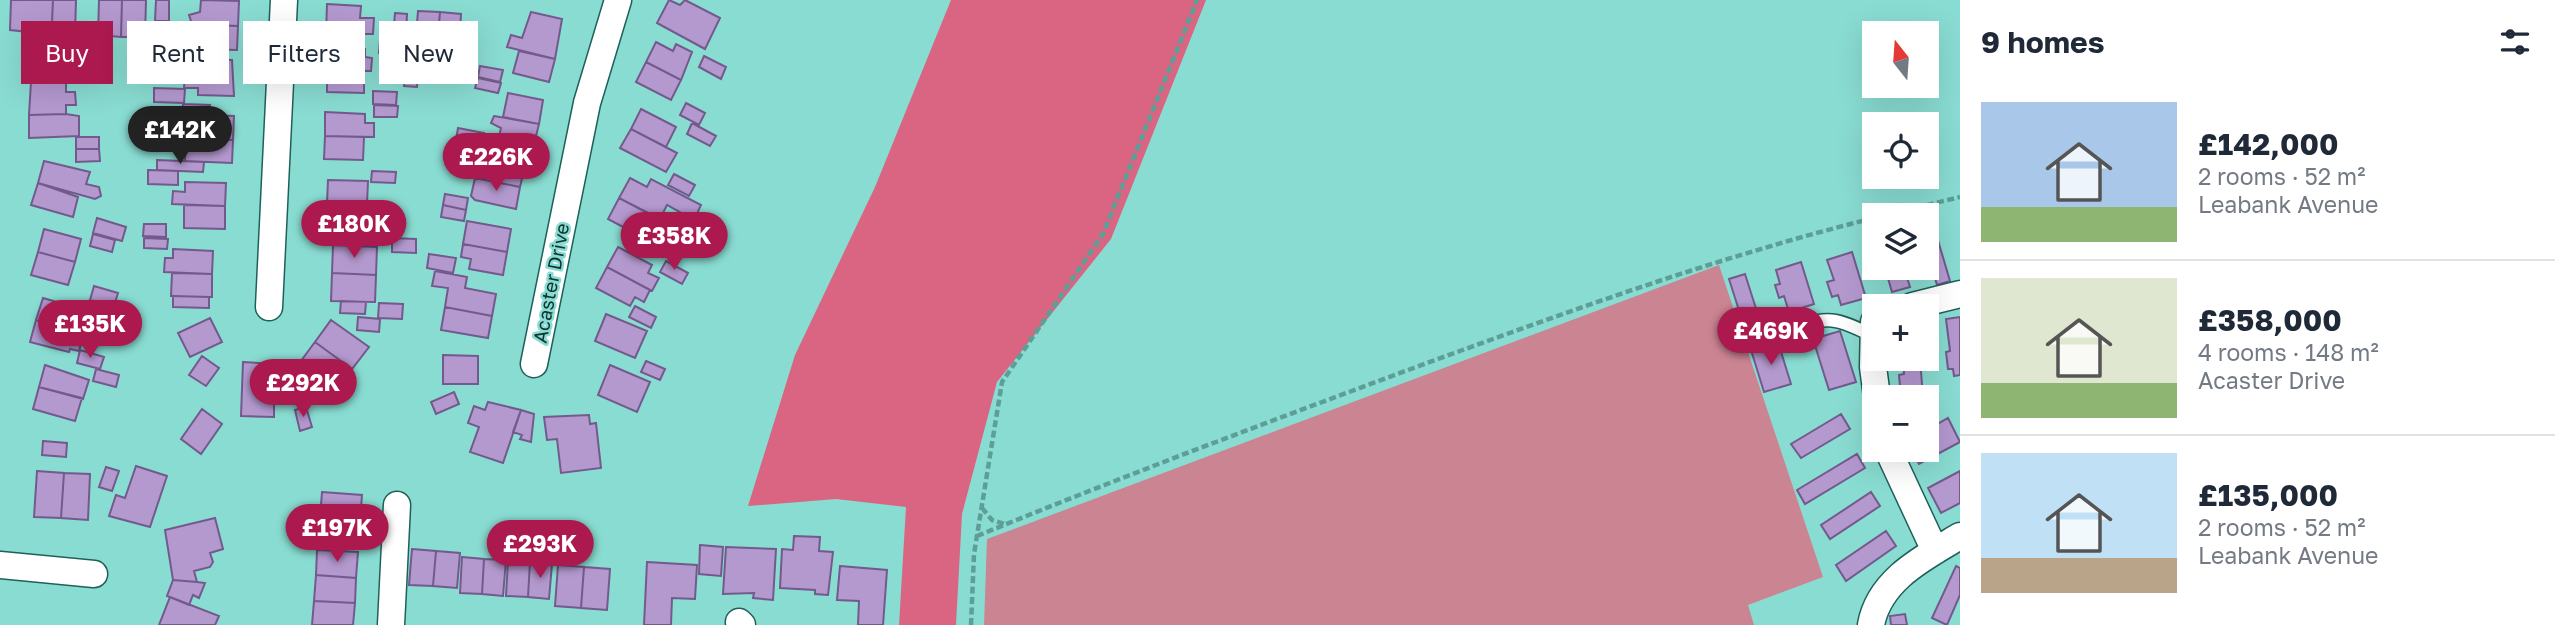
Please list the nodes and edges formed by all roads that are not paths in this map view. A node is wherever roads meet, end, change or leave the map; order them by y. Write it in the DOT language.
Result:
graph roads {
  1 [pos="284,0"];
  2 [pos="610,2"];
  3 [pos="1960,294"];
  4 [pos="1939,299"];
  5 [pos="270,307"];
  6 [pos="1862,326"];
  7 [pos="1783,330"];
  8 [pos="534,364"];
  9 [pos="1894,462"];
  10 [pos="397,505"];
  11 [pos="1960,536"];
  12 [pos="1935,551"];
  13 [pos="0,565"];
  14 [pos="94,573"];
  15 [pos="391,625"];
  16 [pos="1871,625"];
  1 -- 5 [label="street"];
  2 -- 8 [label="street, Acaster Drive"];
  3 -- 4 [label="street"];
  6 -- 7 [label="lane"];
  9 -- 12 [label="street"];
  10 -- 15 [label="street"];
  11 -- 12 [label="street"];
  12 -- 16 [label="street"];
  13 -- 14 [label="street"];
}
